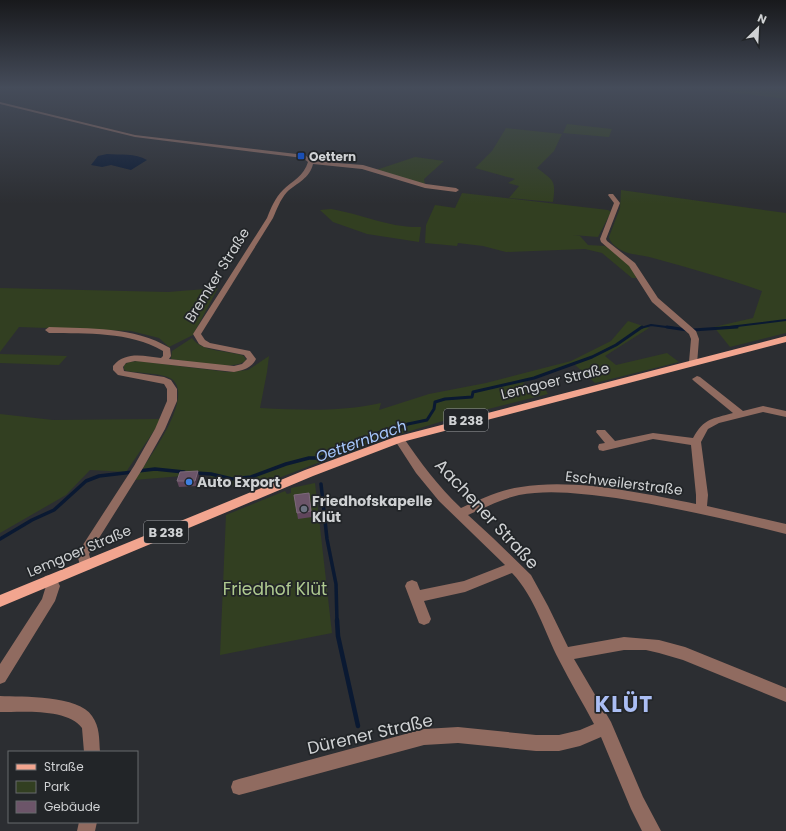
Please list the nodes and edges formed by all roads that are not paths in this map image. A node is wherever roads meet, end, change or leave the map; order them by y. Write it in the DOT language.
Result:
graph roads {
  1 [pos="97,127"];
  2 [pos="311,162"];
  3 [pos="456,190"];
  4 [pos="611,194"];
  5 [pos="49,330"];
  6 [pos="786,339"];
  7 [pos="164,361"];
  8 [pos="694,362"];
  9 [pos="697,379"];
  10 [pos="740,414"];
  11 [pos="786,414"];
  12 [pos="601,432"];
  13 [pos="398,439"];
  14 [pos="696,442"];
  15 [pos="702,509"];
  16 [pos="460,514"];
  17 [pos="786,529"];
  18 [pos="86,565"];
  19 [pos="515,567"];
  20 [pos="50,580"];
  21 [pos="0,601"];
  22 [pos="424,619"];
  23 [pos="564,655"];
  24 [pos="0,677"];
  25 [pos="786,695"];
  26 [pos="0,704"];
  27 [pos="605,728"];
  28 [pos="92,751"];
  29 [pos="240,787"];
  30 [pos="652,831"];
  1 -- 2 [label="street"];
  2 -- 3 [label="street"];
  2 -- 7 [label="street, Bremker Straße"];
  4 -- 8 [label="street"];
  5 -- 7 [label="street"];
  6 -- 8 [label="main road, Lemgoer Straße / B 238"];
  7 -- 18 [label="street, Bremker Straße"];
  8 -- 13 [label="main road, Lemgoer Straße / B 238"];
  9 -- 10 [label="street"];
  10 -- 11 [label="street"];
  10 -- 14 [label="street"];
  12 -- 14 [label="street"];
  13 -- 16 [label="street, Aachener Straße"];
  13 -- 18 [label="main road, Lemgoer Straße / B 238"];
  14 -- 15 [label="street"];
  15 -- 16 [label="street, Eschweilerstraße"];
  15 -- 17 [label="street, Eschweilerstraße"];
  16 -- 19 [label="street, Aachener Straße"];
  18 -- 20 [label="main road, Lemgoer Straße / B 238"];
  19 -- 22 [label="street"];
  19 -- 23 [label="street, Aachener Straße"];
  20 -- 21 [label="main road, Lemgoer Straße / B 238"];
  20 -- 24 [label="street"];
  23 -- 25 [label="street"];
  23 -- 27 [label="street, Aachener Straße"];
  26 -- 28 [label="street"];
  27 -- 29 [label="street, Dürener Straße"];
  27 -- 30 [label="street, Aachener Straße"];
}
